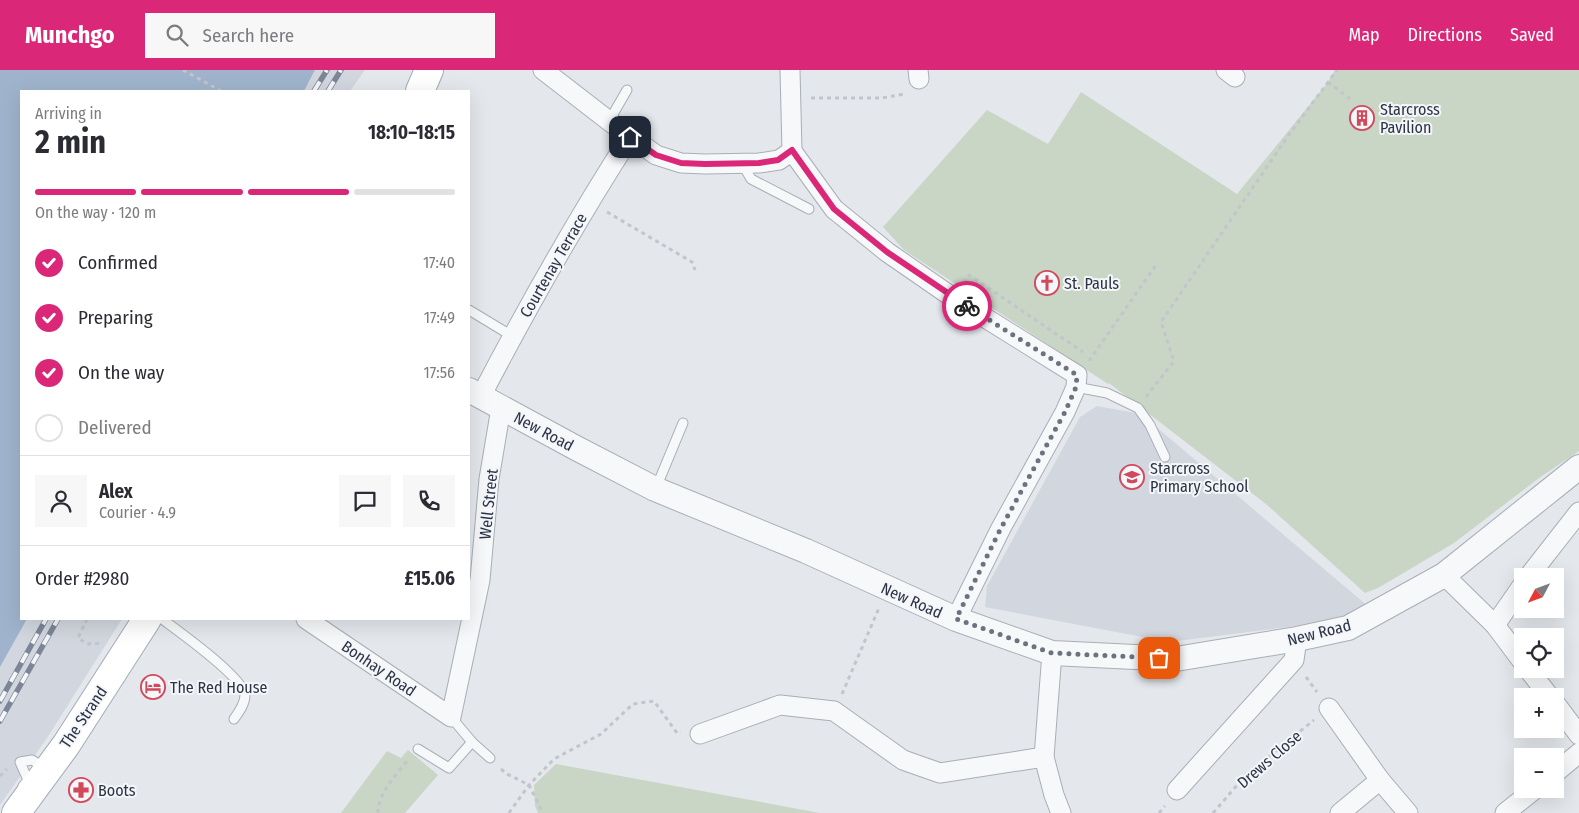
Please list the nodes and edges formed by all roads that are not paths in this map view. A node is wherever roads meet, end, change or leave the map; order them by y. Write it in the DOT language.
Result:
graph roads {
  1 [pos="429,70"];
  2 [pos="543,70"];
  3 [pos="790,70"];
  4 [pos="420,90"];
  5 [pos="627,90"];
  6 [pos="609,121"];
  7 [pos="630,137"];
  8 [pos="792,150"];
  9 [pos="742,163"];
  10 [pos="809,208"];
  11 [pos="470,311"];
  12 [pos="512,336"];
  13 [pos="1077,381"];
  14 [pos="483,398"];
  15 [pos="683,423"];
  16 [pos="1166,456"];
  17 [pos="1579,467"];
  18 [pos="656,489"];
  19 [pos="1579,512"];
  20 [pos="1535,568"];
  21 [pos="1444,575"];
  22 [pos="1514,598"];
  23 [pos="956,619"];
  24 [pos="146,620"];
  25 [pos="163,620"];
  26 [pos="307,620"];
  27 [pos="1495,625"];
  28 [pos="1296,650"];
  29 [pos="1514,650"];
  30 [pos="1052,653"];
  31 [pos="1535,678"];
  32 [pos="1543,688"];
  33 [pos="1329,708"];
  34 [pos="1564,716"];
  35 [pos="452,717"];
  36 [pos="234,720"];
  37 [pos="700,734"];
  38 [pos="1579,735"];
  39 [pos="472,742"];
  40 [pos="418,749"];
  41 [pos="1579,753"];
  42 [pos="490,758"];
  43 [pos="1044,758"];
  44 [pos="1564,765"];
  45 [pos="1380,780"];
  46 [pos="1177,790"];
  47 [pos="1524,798"];
  48 [pos="17,803"];
  49 [pos="1061,813"];
  50 [pos="1340,813"];
  51 [pos="1408,813"];
  52 [pos="1505,813"];
  1 -- 4 [label="main road"];
  2 -- 6 [label="street"];
  3 -- 8 [label="street"];
  5 -- 6 [label="lane"];
  6 -- 7 [label="street"];
  7 -- 9 [label="street"];
  7 -- 12 [label="street, Courtenay Terrace"];
  8 -- 9 [label="street"];
  8 -- 13 [label="street"];
  9 -- 10 [label="lane"];
  11 -- 12 [label="lane"];
  12 -- 14 [label="street, Courtenay Terrace"];
  13 -- 16 [label="lane"];
  13 -- 23 [label="street"];
  14 -- 18 [label="street, New Road"];
  14 -- 35 [label="street, Well Street"];
  15 -- 18 [label="lane"];
  17 -- 21 [label="street, New Road"];
  18 -- 23 [label="street, New Road"];
  19 -- 20 [label="street"];
  21 -- 27 [label="street"];
  21 -- 28 [label="street, New Road"];
  22 -- 27 [label="street"];
  23 -- 30 [label="street, New Road"];
  24 -- 48 [label="main road, The Strand"];
  25 -- 36 [label="lane"];
  26 -- 35 [label="street, Bonhay Road"];
  27 -- 29 [label="street"];
  28 -- 30 [label="street, New Road"];
  28 -- 46 [label="street"];
  30 -- 43 [label="street"];
  31 -- 32 [label="street"];
  33 -- 45 [label="street"];
  34 -- 38 [label="street"];
  35 -- 39 [label="lane"];
  37 -- 43 [label="street"];
  39 -- 40 [label="lane"];
  39 -- 42 [label="lane"];
  41 -- 44 [label="street"];
  43 -- 49 [label="street"];
  45 -- 50 [label="street"];
  45 -- 51 [label="street"];
  47 -- 52 [label="street"];
}
